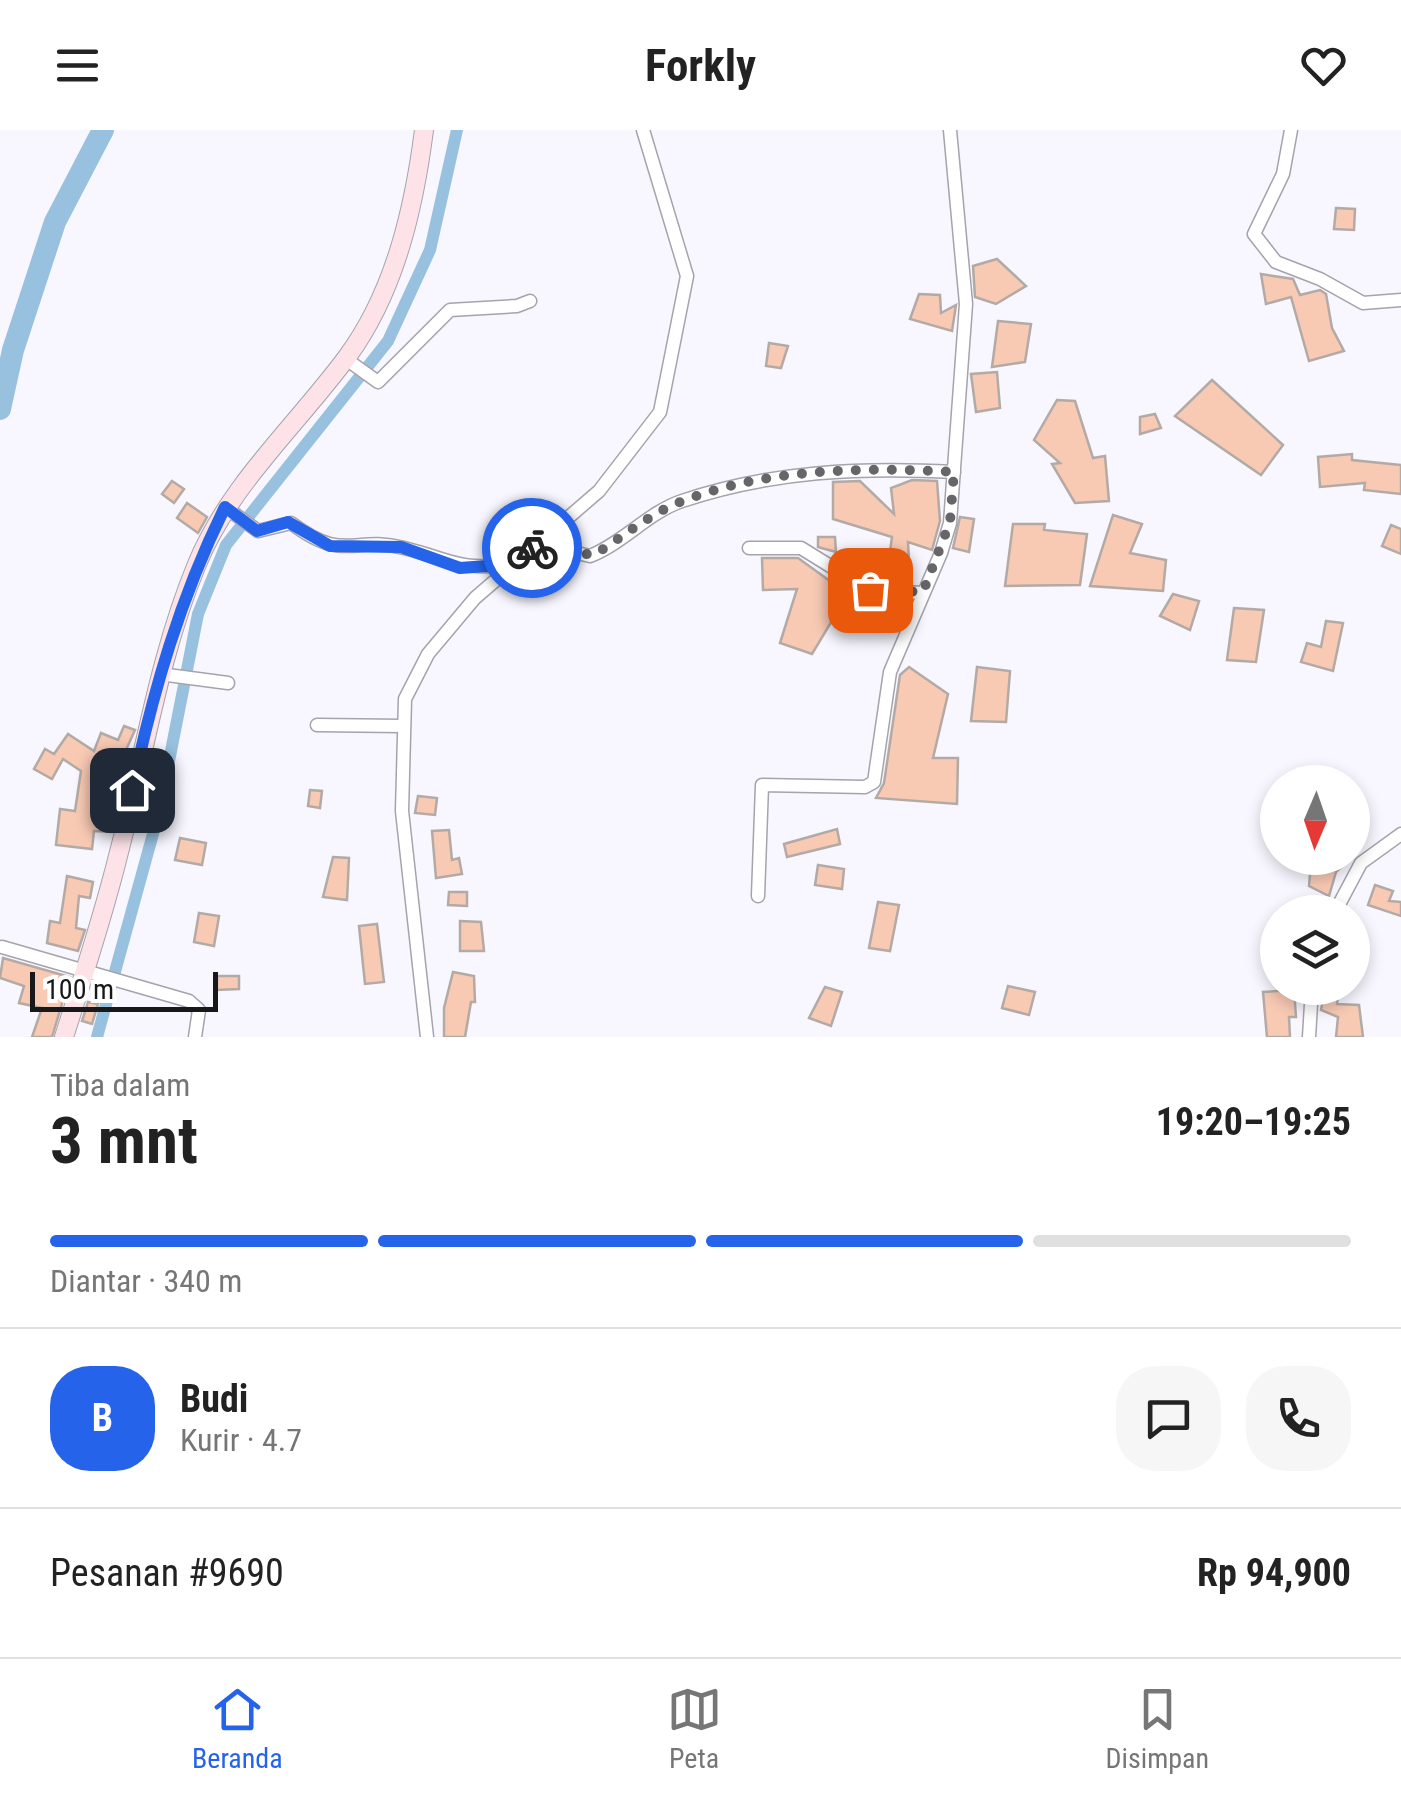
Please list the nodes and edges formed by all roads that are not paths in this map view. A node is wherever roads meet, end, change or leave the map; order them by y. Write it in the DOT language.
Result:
graph roads {
  1 [pos="424,130"];
  2 [pos="643,130"];
  3 [pos="950,130"];
  4 [pos="1291,130"];
  5 [pos="1401,300"];
  6 [pos="530,301"];
  7 [pos="352,363"];
  8 [pos="954,472"];
  9 [pos="225,507"];
  10 [pos="556,529"];
  11 [pos="749,548"];
  12 [pos="513,564"];
  13 [pos="923,592"];
  14 [pos="167,675"];
  15 [pos="228,682"];
  16 [pos="318,725"];
  17 [pos="402,726"];
  18 [pos="1401,834"];
  19 [pos="1344,895"];
  20 [pos="758,896"];
  21 [pos="2,947"];
  22 [pos="94,976"];
  23 [pos="1311,1005"];
  24 [pos="64,1037"];
  25 [pos="195,1037"];
  26 [pos="427,1037"];
  27 [pos="1309,1037"];
  1 -- 7 [label="main road"];
  2 -- 10 [label="street"];
  3 -- 8 [label="street"];
  4 -- 5 [label="street"];
  6 -- 7 [label="street"];
  7 -- 9 [label="main road"];
  8 -- 10 [label="street"];
  8 -- 13 [label="street"];
  9 -- 12 [label="street"];
  9 -- 14 [label="main road"];
  10 -- 12 [label="street"];
  11 -- 13 [label="street"];
  12 -- 17 [label="street"];
  13 -- 20 [label="street"];
  14 -- 15 [label="street"];
  14 -- 22 [label="main road"];
  16 -- 17 [label="street"];
  17 -- 26 [label="street"];
  18 -- 19 [label="street"];
  21 -- 22 [label="street"];
  22 -- 24 [label="main road"];
  22 -- 25 [label="street"];
  23 -- 27 [label="street"];
}
